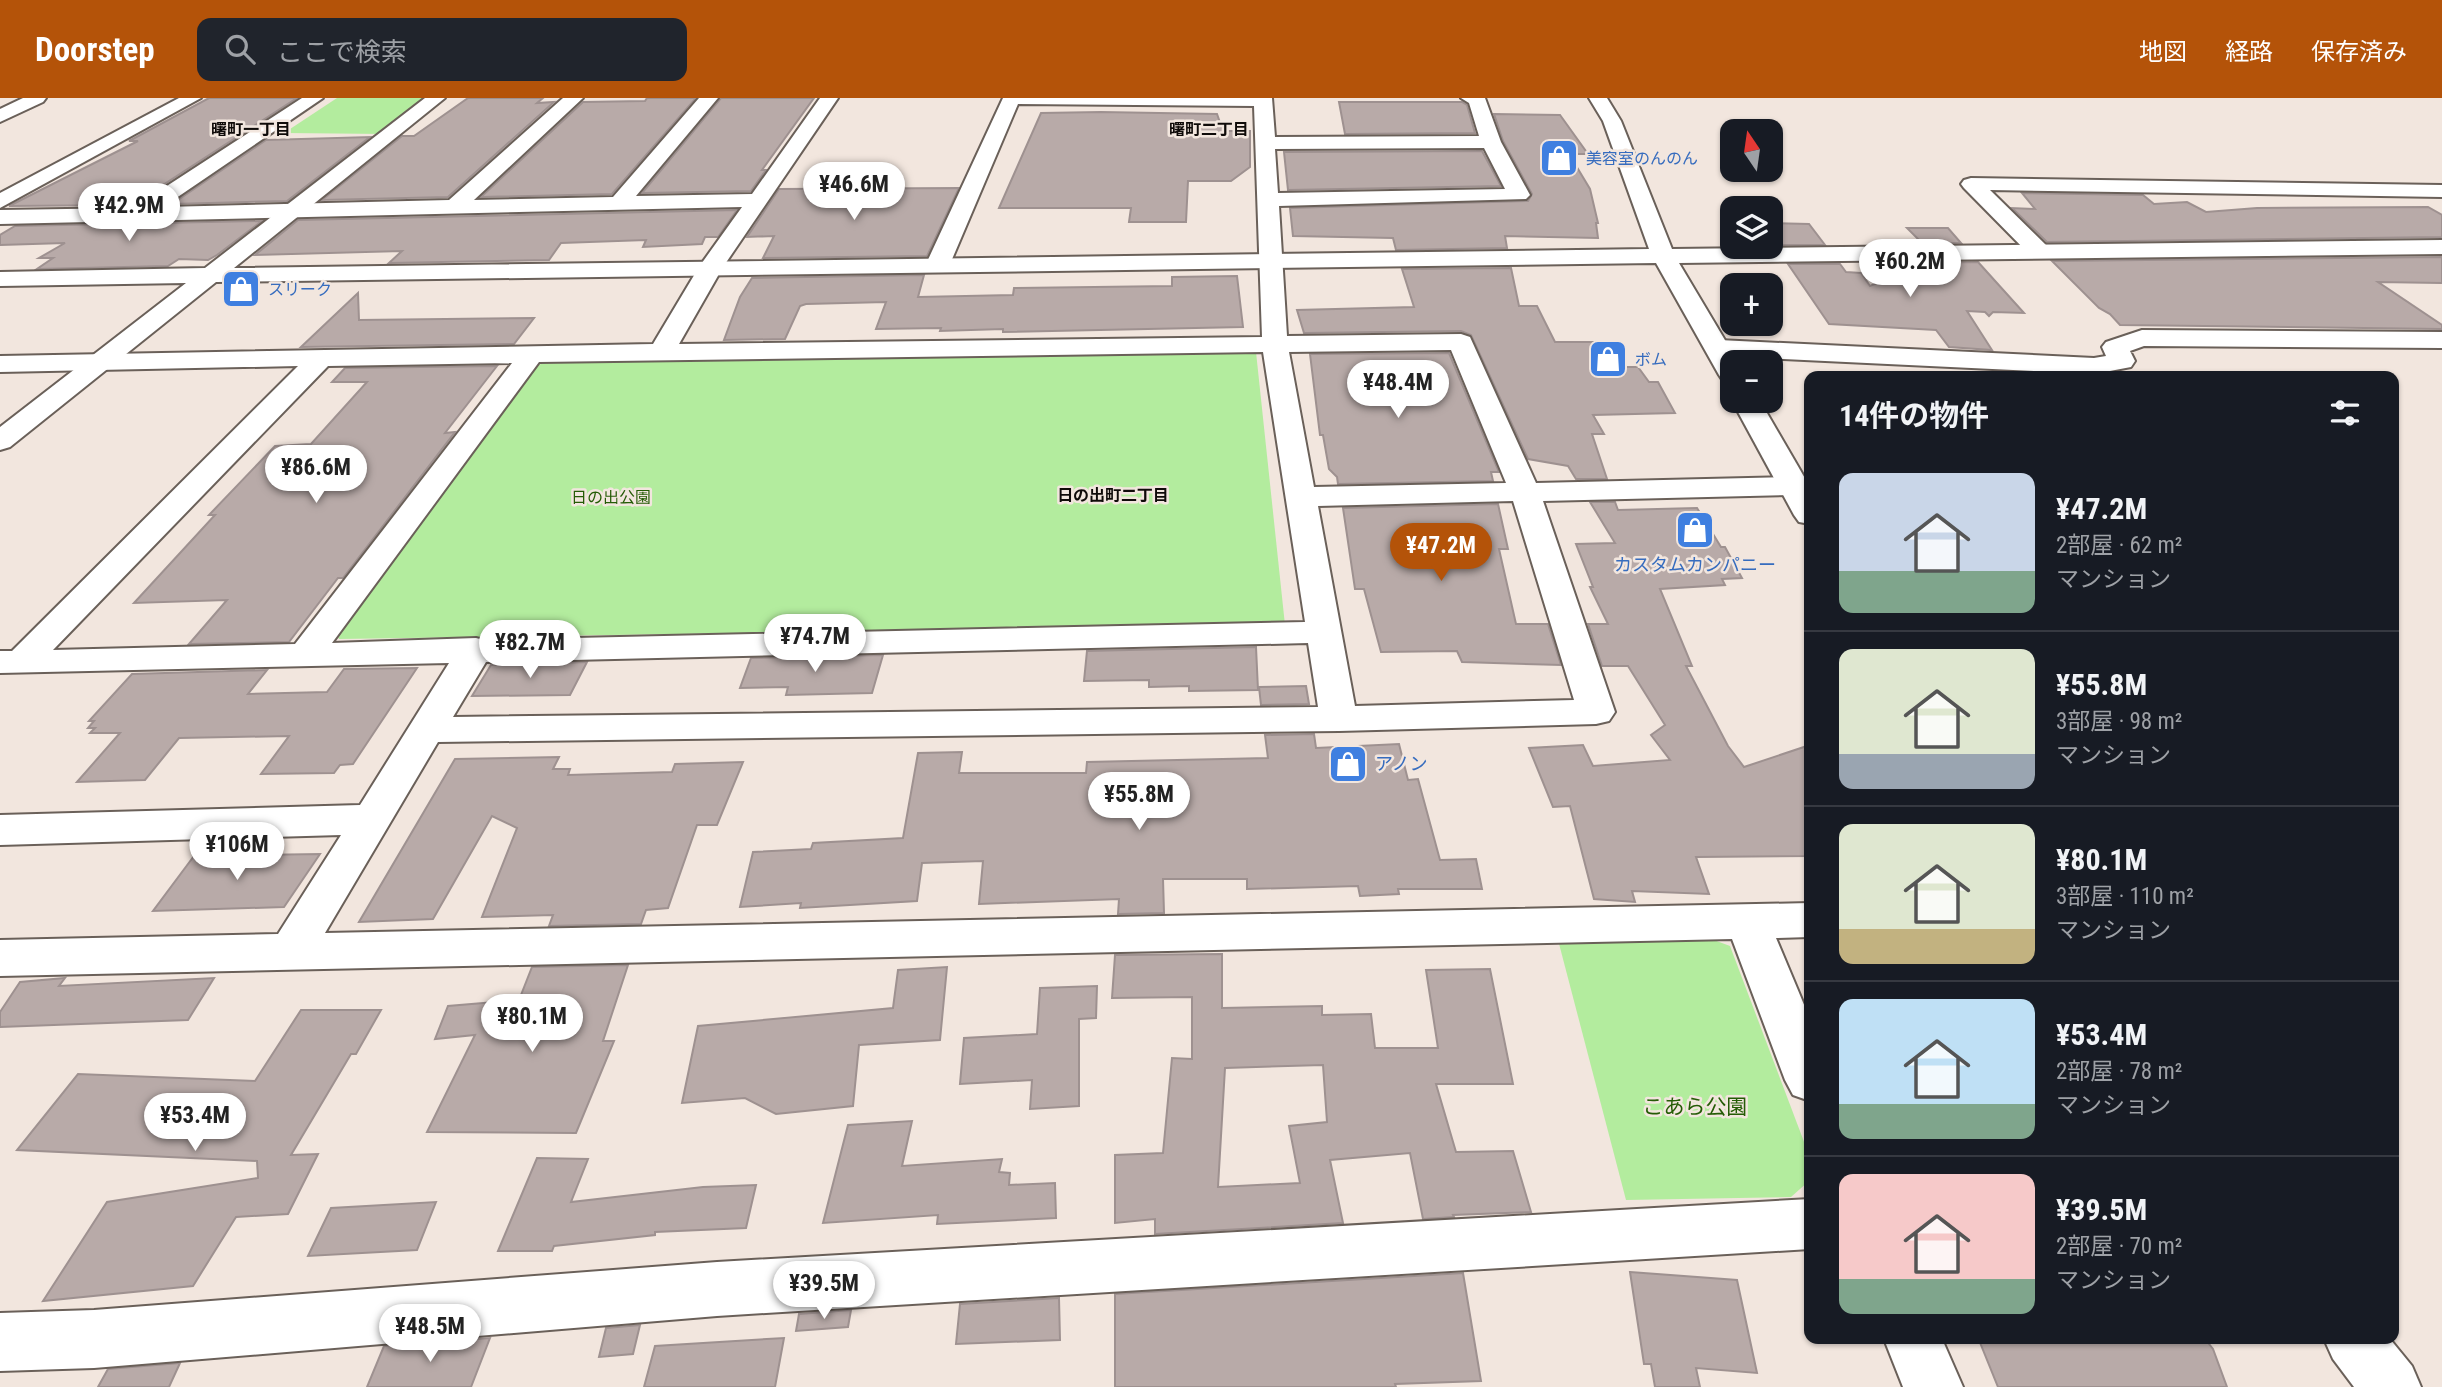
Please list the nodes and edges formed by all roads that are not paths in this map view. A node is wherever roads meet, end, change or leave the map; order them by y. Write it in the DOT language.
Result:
graph roads {
  1 [pos="37,98"];
  2 [pos="192,98"];
  3 [pos="314,98"];
  4 [pos="436,98"];
  5 [pos="574,98"];
  6 [pos="709,98"];
  7 [pos="829,98"];
  8 [pos="1470,98"];
  9 [pos="1598,98"];
  10 [pos="1012,99"];
  11 [pos="1263,100"];
  12 [pos="0,116"];
  13 [pos="1491,142"];
  14 [pos="1265,143"];
  15 [pos="2442,191"];
  16 [pos="757,200"];
  17 [pos="1268,200"];
  18 [pos="0,202"];
  19 [pos="620,202"];
  20 [pos="454,207"];
  21 [pos="294,210"];
  22 [pos="138,214"];
  23 [pos="0,216"];
  24 [pos="2442,247"];
  25 [pos="2039,251"];
  26 [pos="1663,256"];
  27 [pos="1270,262"];
  28 [pos="938,264"];
  29 [pos="711,267"];
  30 [pos="211,274"];
  31 [pos="0,279"];
  32 [pos="2442,340"];
  33 [pos="1275,346"];
  34 [pos="1718,348"];
  35 [pos="662,352"];
  36 [pos="1720,352"];
  37 [pos="531,355"];
  38 [pos="321,358"];
  39 [pos="99,362"];
  40 [pos="0,364"];
  41 [pos="1752,413"];
  42 [pos="0,441"];
  43 [pos="1791,486"];
  44 [pos="1525,492"];
  45 [pos="1301,497"];
  46 [pos="1804,506"];
  47 [pos="1325,632"];
  48 [pos="476,649"];
  49 [pos="306,654"];
  50 [pos="11,661"];
  51 [pos="1339,719"];
  52 [pos="426,730"];
  53 [pos="372,819"];
  54 [pos="0,830"];
  55 [pos="1804,920"];
  56 [pos="1747,921"];
  57 [pos="291,951"];
  58 [pos="0,958"];
  59 [pos="1804,1065"];
  60 [pos="1804,1224"];
  61 [pos="0,1342"];
  62 [pos="1915,1344"];
  63 [pos="2357,1344"];
  64 [pos="1933,1387"];
  65 [pos="2392,1387"];
  1 -- 12 [label="street"];
  2 -- 18 [label="street"];
  3 -- 22 [label="street"];
  4 -- 21 [label="street"];
  5 -- 20 [label="street"];
  6 -- 19 [label="street"];
  7 -- 16 [label="street"];
  8 -- 13 [label="street"];
  9 -- 26 [label="street"];
  10 -- 11 [label="street"];
  10 -- 28 [label="street"];
  11 -- 14 [label="street"];
  13 -- 14 [label="street"];
  13 -- 17 [label="street"];
  14 -- 17 [label="street"];
  15 -- 25 [label="street"];
  16 -- 19 [label="street"];
  16 -- 29 [label="street"];
  17 -- 27 [label="street"];
  19 -- 20 [label="street"];
  20 -- 21 [label="street"];
  21 -- 22 [label="street"];
  21 -- 30 [label="street"];
  22 -- 23 [label="street"];
  24 -- 25 [label="street"];
  25 -- 26 [label="street"];
  26 -- 27 [label="street"];
  26 -- 34 [label="street"];
  27 -- 28 [label="street"];
  27 -- 33 [label="street"];
  28 -- 29 [label="street"];
  29 -- 30 [label="street"];
  29 -- 35 [label="street"];
  30 -- 31 [label="street"];
  30 -- 39 [label="street"];
  32 -- 34 [label="street"];
  33 -- 35 [label="street"];
  33 -- 44 [label="street"];
  33 -- 45 [label="street"];
  34 -- 36 [label="street"];
  35 -- 37 [label="street"];
  37 -- 38 [label="street"];
  37 -- 49 [label="street"];
  38 -- 39 [label="street"];
  38 -- 50 [label="street"];
  39 -- 40 [label="street"];
  39 -- 42 [label="street"];
  41 -- 43 [label="street"];
  43 -- 44 [label="street"];
  43 -- 46 [label="street"];
  44 -- 45 [label="street"];
  44 -- 51 [label="street"];
  45 -- 47 [label="street"];
  47 -- 48 [label="street"];
  47 -- 51 [label="street"];
  48 -- 49 [label="street"];
  48 -- 52 [label="street"];
  49 -- 50 [label="street"];
  51 -- 52 [label="street"];
  52 -- 53 [label="street"];
  53 -- 54 [label="street"];
  53 -- 57 [label="street"];
  55 -- 56 [label="street"];
  56 -- 57 [label="street"];
  56 -- 59 [label="street"];
  57 -- 58 [label="street"];
  60 -- 61 [label="street"];
  62 -- 64 [label="street"];
  63 -- 65 [label="street"];
}
